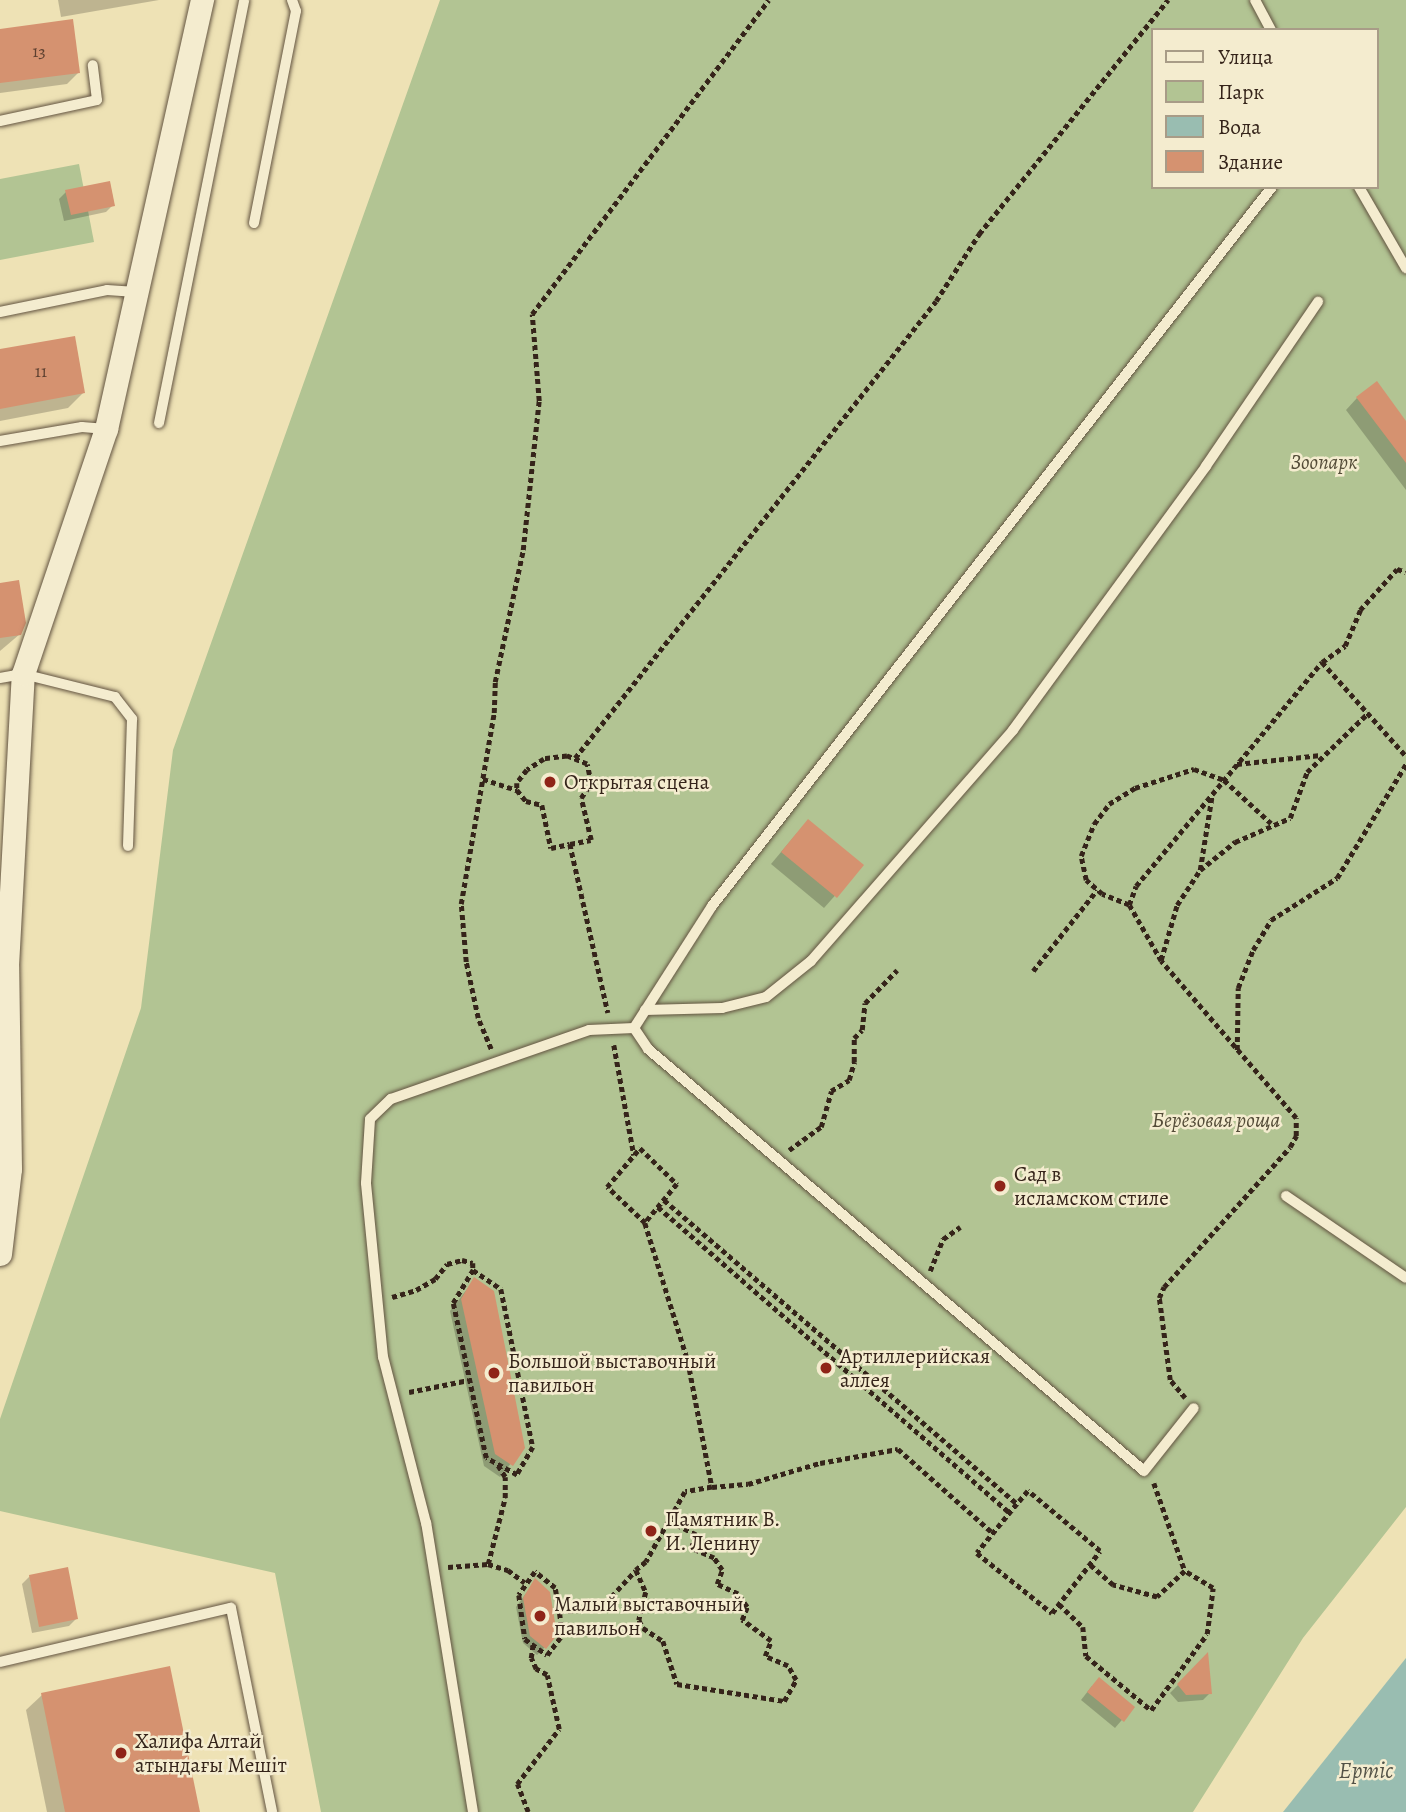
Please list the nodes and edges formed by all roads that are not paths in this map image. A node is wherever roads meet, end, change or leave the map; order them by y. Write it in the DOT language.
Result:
graph roads {
  1 [pos="202,0"];
  2 [pos="244,0"];
  3 [pos="292,0"];
  4 [pos="1255,0"];
  5 [pos="1270,28"];
  6 [pos="93,65"];
  7 [pos="0,121"];
  8 [pos="1270,189"];
  9 [pos="1360,189"];
  10 [pos="254,223"];
  11 [pos="1406,268"];
  12 [pos="136,292"];
  13 [pos="1318,302"];
  14 [pos="0,312"];
  15 [pos="159,423"];
  16 [pos="106,429"];
  17 [pos="0,441"];
  18 [pos="23,674"];
  19 [pos="0,678"];
  20 [pos="128,846"];
  21 [pos="5,872"];
  22 [pos="645,1010"];
  23 [pos="634,1028"];
  24 [pos="5,1170"];
  25 [pos="1286,1196"];
  26 [pos="0,1254"];
  27 [pos="1406,1279"];
  28 [pos="1194,1408"];
  29 [pos="0,1662"];
  30 [pos="272,1812"];
  31 [pos="473,1812"];
  1 -- 12 [label="street"];
  2 -- 15 [label="lane"];
  3 -- 10 [label="lane"];
  4 -- 5 [label="lane"];
  6 -- 7 [label="lane"];
  8 -- 22 [label="lane"];
  9 -- 11 [label="lane"];
  12 -- 14 [label="lane"];
  12 -- 16 [label="street"];
  13 -- 22 [label="lane"];
  16 -- 17 [label="lane"];
  16 -- 18 [label="street"];
  18 -- 19 [label="lane"];
  18 -- 20 [label="lane"];
  18 -- 21 [label="street"];
  21 -- 24 [label="street"];
  22 -- 23 [label="lane"];
  23 -- 28 [label="lane"];
  23 -- 31 [label="lane"];
  24 -- 26 [label="street"];
  25 -- 27 [label="lane"];
  29 -- 30 [label="lane"];
}
